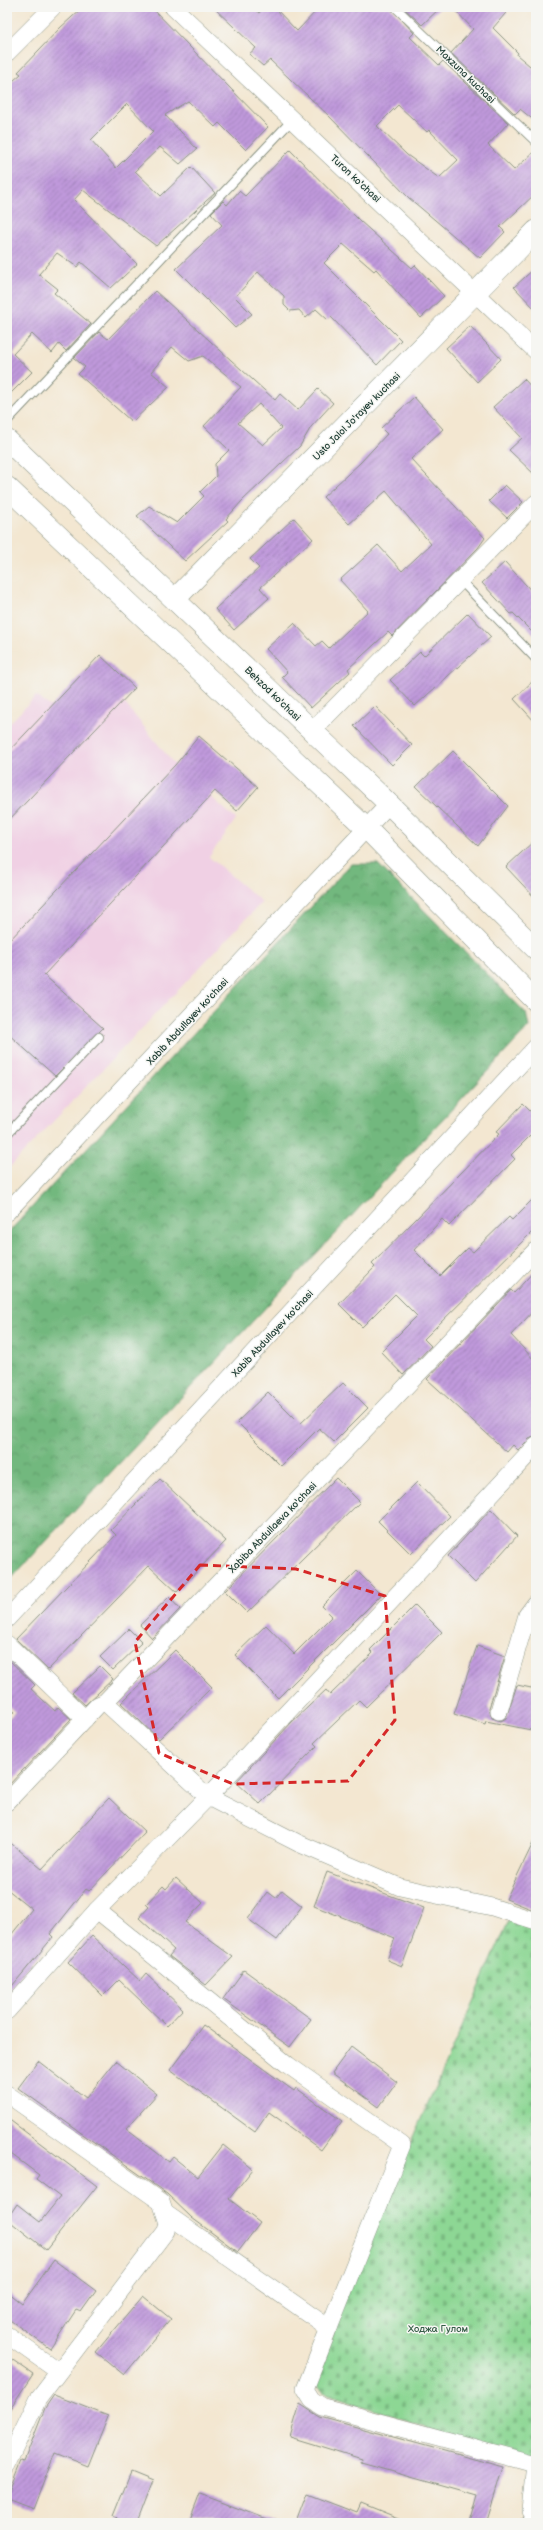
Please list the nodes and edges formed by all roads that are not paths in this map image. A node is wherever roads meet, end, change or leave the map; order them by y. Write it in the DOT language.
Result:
graph roads {
  1 [pos="52,7"];
  2 [pos="173,7"];
  3 [pos="395,7"];
  4 [pos="7,53"];
  5 [pos="293,119"];
  6 [pos="536,142"];
  7 [pos="536,231"];
  8 [pos="477,293"];
  9 [pos="536,352"];
  10 [pos="7,421"];
  11 [pos="7,440"];
  12 [pos="7,487"];
  13 [pos="536,503"];
  14 [pos="461,581"];
  15 [pos="175,600"];
  16 [pos="536,659"];
  17 [pos="312,731"];
  18 [pos="389,804"];
  19 [pos="367,829"];
  20 [pos="536,949"];
  21 [pos="536,1001"];
  22 [pos="99,1037"];
  23 [pos="536,1047"];
  24 [pos="7,1134"];
  25 [pos="7,1212"];
  26 [pos="536,1250"];
  27 [pos="536,1446"];
  28 [pos="536,1603"];
  29 [pos="7,1619"];
  30 [pos="7,1644"];
  31 [pos="105,1702"];
  32 [pos="499,1711"];
  33 [pos="85,1719"];
  34 [pos="208,1797"];
  35 [pos="7,1802"];
  36 [pos="97,1910"];
  37 [pos="536,1921"];
  38 [pos="7,2011"];
  39 [pos="7,2094"];
  40 [pos="166,2213"];
  41 [pos="329,2328"];
  42 [pos="7,2335"];
  43 [pos="58,2371"];
  44 [pos="7,2464"];
  45 [pos="530,2514"];
  1 -- 4 [label="street"];
  2 -- 5 [label="street, Turon ko'chasi"];
  3 -- 6 [label="lane, Maxzuna kuchasi"];
  5 -- 8 [label="street, Turon ko'chasi"];
  5 -- 10 [label="lane"];
  7 -- 8 [label="street, Usto Jalol Jo'rayev kuchasi"];
  8 -- 9 [label="street, Turon ko'chasi"];
  8 -- 15 [label="street, Usto Jalol Jo'rayev kuchasi"];
  11 -- 15 [label="street, Behzod ko'chasi"];
  12 -- 19 [label="street"];
  13 -- 14 [label="street"];
  14 -- 16 [label="lane"];
  14 -- 17 [label="street"];
  15 -- 17 [label="street, Behzod ko'chasi"];
  17 -- 18 [label="street, Behzod ko'chasi"];
  18 -- 19 [label="street, Xabib Abdullayev ko'chasi"];
  18 -- 20 [label="street, Behzod ko'chasi"];
  19 -- 21 [label="street"];
  19 -- 25 [label="street, Xabib Abdullayev ko'chasi"];
  22 -- 24 [label="lane"];
  23 -- 29 [label="street, Xabib Abdullayev ko'chasi"];
  26 -- 31 [label="street, Xabiba Abdullaeva ko'chasi"];
  27 -- 34 [label="street"];
  28 -- 32 [label="street"];
  30 -- 33 [label="street"];
  31 -- 33 [label="street, Xabiba Abdullaeva ko'chasi"];
  31 -- 34 [label="street"];
  33 -- 35 [label="street, Xabiba Abdullaeva ko'chasi"];
  34 -- 36 [label="street"];
  34 -- 37 [label="street"];
  36 -- 38 [label="street"];
  36 -- 41 [label="street"];
  39 -- 40 [label="street"];
  40 -- 41 [label="street"];
  40 -- 43 [label="street"];
  41 -- 45 [label="street"];
  42 -- 43 [label="street"];
  43 -- 44 [label="street"];
}
